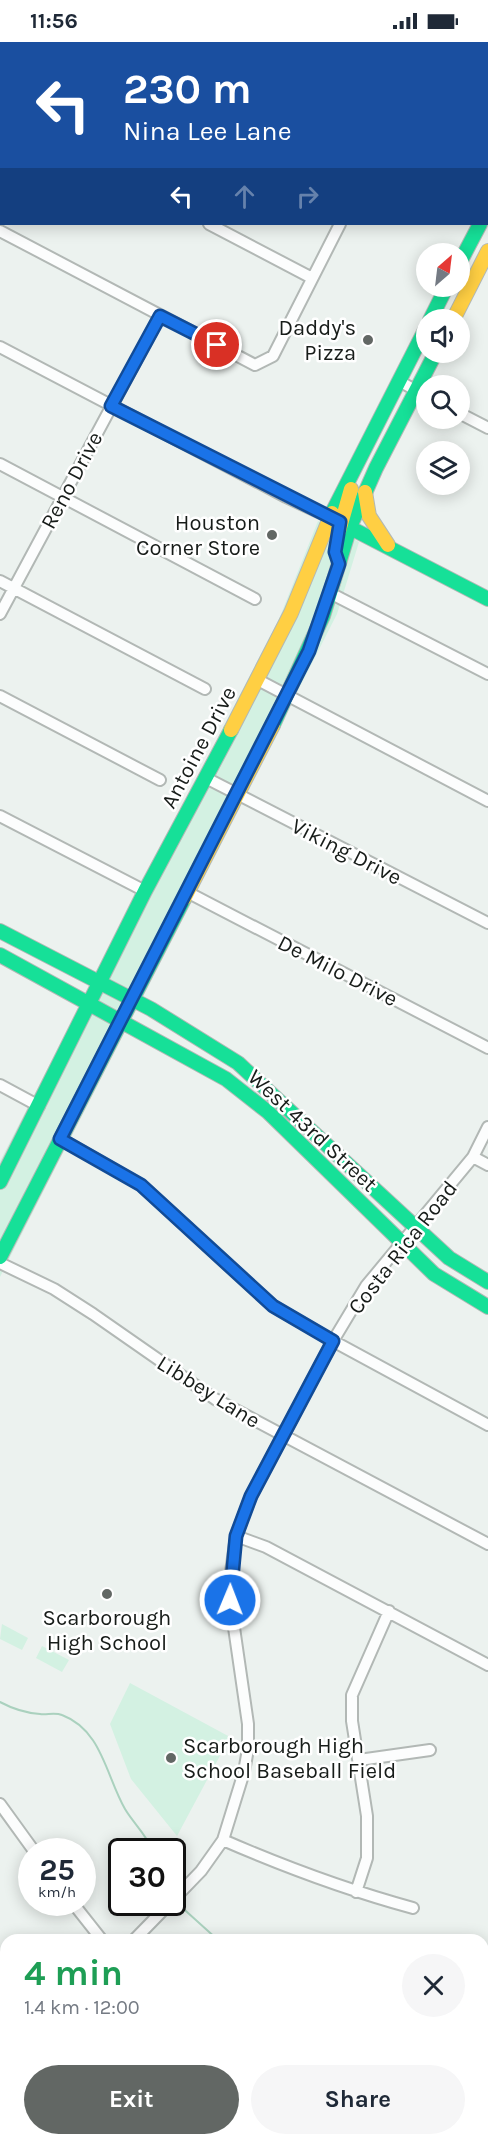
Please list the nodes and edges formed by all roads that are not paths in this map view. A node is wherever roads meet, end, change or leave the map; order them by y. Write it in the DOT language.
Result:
graph roads {
  1 [pos="211,225"];
  2 [pos="339,225"];
  3 [pos="479,225"];
  4 [pos="0,231"];
  5 [pos="469,243"];
  6 [pos="470,246"];
  7 [pos="488,254"];
  8 [pos="312,278"];
  9 [pos="459,309"];
  10 [pos="160,316"];
  11 [pos="0,347"];
  12 [pos="416,348"];
  13 [pos="399,381"];
  14 [pos="416,390"];
  15 [pos="416,402"];
  16 [pos="111,406"];
  17 [pos="470,419"];
  18 [pos="488,428"];
  19 [pos="0,464"];
  20 [pos="365,492"];
  21 [pos="62,497"];
  22 [pos="340,522"];
  23 [pos="391,549"];
  24 [pos="0,581"];
  25 [pos="13,588"];
  26 [pos="330,593"];
  27 [pos="488,598"];
  28 [pos="255,599"];
  29 [pos="0,614"];
  30 [pos="488,674"];
  31 [pos="258,680"];
  32 [pos="205,689"];
  33 [pos="0,696"];
  34 [pos="288,696"];
  35 [pos="206,778"];
  36 [pos="160,780"];
  37 [pos="237,794"];
  38 [pos="488,801"];
  39 [pos="0,816"];
  40 [pos="146,891"];
  41 [pos="187,892"];
  42 [pos="488,923"];
  43 [pos="0,931"];
  44 [pos="0,955"];
  45 [pos="101,984"];
  46 [pos="133,1000"];
  47 [pos="91,1004"];
  48 [pos="122,1021"];
  49 [pos="488,1048"];
  50 [pos="0,1085"];
  51 [pos="280,1099"];
  52 [pos="39,1106"];
  53 [pos="268,1112"];
  54 [pos="488,1127"];
  55 [pos="60,1139"];
  56 [pos="473,1157"];
  57 [pos="488,1165"];
  58 [pos="0,1182"];
  59 [pos="416,1228"];
  60 [pos="403,1244"];
  61 [pos="0,1257"];
  62 [pos="0,1263"];
  63 [pos="488,1282"];
  64 [pos="488,1307"];
  65 [pos="333,1341"];
  66 [pos="488,1425"];
  67 [pos="283,1435"];
  68 [pos="236,1536"];
  69 [pos="488,1544"];
  70 [pos="389,1611"];
  71 [pos="488,1665"];
  72 [pos="430,1750"];
  73 [pos="359,1760"];
  74 [pos="0,1804"];
  75 [pos="25,1838"];
  76 [pos="223,1840"];
  77 [pos="186,1887"];
  78 [pos="356,1892"];
  79 [pos="413,1908"];
  80 [pos="83,1916"];
  81 [pos="157,1916"];
  82 [pos="97,1934"];
  83 [pos="140,1934"];
  1 -- 8 [label="street"];
  2 -- 8 [label="street"];
  3 -- 5 [label="main road"];
  4 -- 10 [label="street"];
  6 -- 7 [label="street"];
  7 -- 9 [label="main road"];
  8 -- 10 [label="street"];
  10 -- 16 [label="street, Reno Drive"];
  11 -- 16 [label="street"];
  12 -- 13 [label="main road, Antoine Drive"];
  13 -- 14 [label="street"];
  13 -- 22 [label="main road, Antoine Drive"];
  15 -- 20 [label="main road, Antoine Drive"];
  16 -- 21 [label="street, Reno Drive"];
  16 -- 22 [label="street"];
  17 -- 18 [label="street"];
  19 -- 21 [label="street"];
  20 -- 22 [label="main road, Antoine Drive"];
  20 -- 23 [label="main road"];
  21 -- 25 [label="street, Reno Drive"];
  21 -- 28 [label="street"];
  22 -- 23 [label="main road"];
  22 -- 26 [label="main road"];
  22 -- 31 [label="main road, Antoine Drive"];
  23 -- 27 [label="main road"];
  24 -- 25 [label="street"];
  25 -- 29 [label="street, Reno Drive"];
  25 -- 32 [label="street"];
  26 -- 30 [label="street"];
  26 -- 34 [label="main road"];
  31 -- 34 [label="street"];
  31 -- 35 [label="main road, Antoine Drive"];
  33 -- 36 [label="street"];
  34 -- 37 [label="main road"];
  34 -- 38 [label="street"];
  35 -- 37 [label="street, Viking Drive"];
  35 -- 40 [label="main road, Antoine Drive"];
  37 -- 41 [label="main road"];
  37 -- 42 [label="street, Viking Drive"];
  39 -- 40 [label="street"];
  40 -- 45 [label="main road, Antoine Drive"];
  41 -- 46 [label="main road"];
  41 -- 49 [label="street, De Milo Drive"];
  43 -- 45 [label="main road, West 43rd Street"];
  44 -- 47 [label="main road, West 43rd Street"];
  45 -- 46 [label="main road, West 43rd Street"];
  45 -- 47 [label="main road, Antoine Drive"];
  46 -- 48 [label="main road"];
  46 -- 51 [label="main road, West 43rd Street"];
  47 -- 48 [label="main road, West 43rd Street"];
  47 -- 52 [label="main road, Antoine Drive"];
  48 -- 53 [label="main road, West 43rd Street"];
  48 -- 55 [label="main road"];
  50 -- 52 [label="street"];
  51 -- 53 [label="main road"];
  51 -- 59 [label="main road, West 43rd Street"];
  52 -- 58 [label="main road, Antoine Drive"];
  53 -- 60 [label="main road, West 43rd Street"];
  54 -- 56 [label="street, Costa Rica Road"];
  55 -- 61 [label="main road"];
  55 -- 65 [label="street"];
  56 -- 57 [label="street"];
  56 -- 59 [label="street, Costa Rica Road"];
  59 -- 60 [label="street, Costa Rica Road"];
  59 -- 63 [label="main road, West 43rd Street"];
  60 -- 64 [label="main road, West 43rd Street"];
  60 -- 65 [label="street, Costa Rica Road"];
  62 -- 67 [label="street, Libbey Lane"];
  65 -- 66 [label="street"];
  65 -- 67 [label="street, Costa Rica Road"];
  67 -- 68 [label="street, Costa Rica Road"];
  67 -- 69 [label="street, Libbey Lane"];
  68 -- 70 [label="street"];
  68 -- 76 [label="street, Costa Rica Road"];
  70 -- 71 [label="street"];
  70 -- 73 [label="street"];
  72 -- 73 [label="street"];
  73 -- 78 [label="street"];
  74 -- 75 [label="street"];
  76 -- 77 [label="street, Costa Rica Road"];
  76 -- 78 [label="street"];
  78 -- 79 [label="street"];
  80 -- 82 [label="street"];
  81 -- 83 [label="street, Costa Rica Road"];
}
